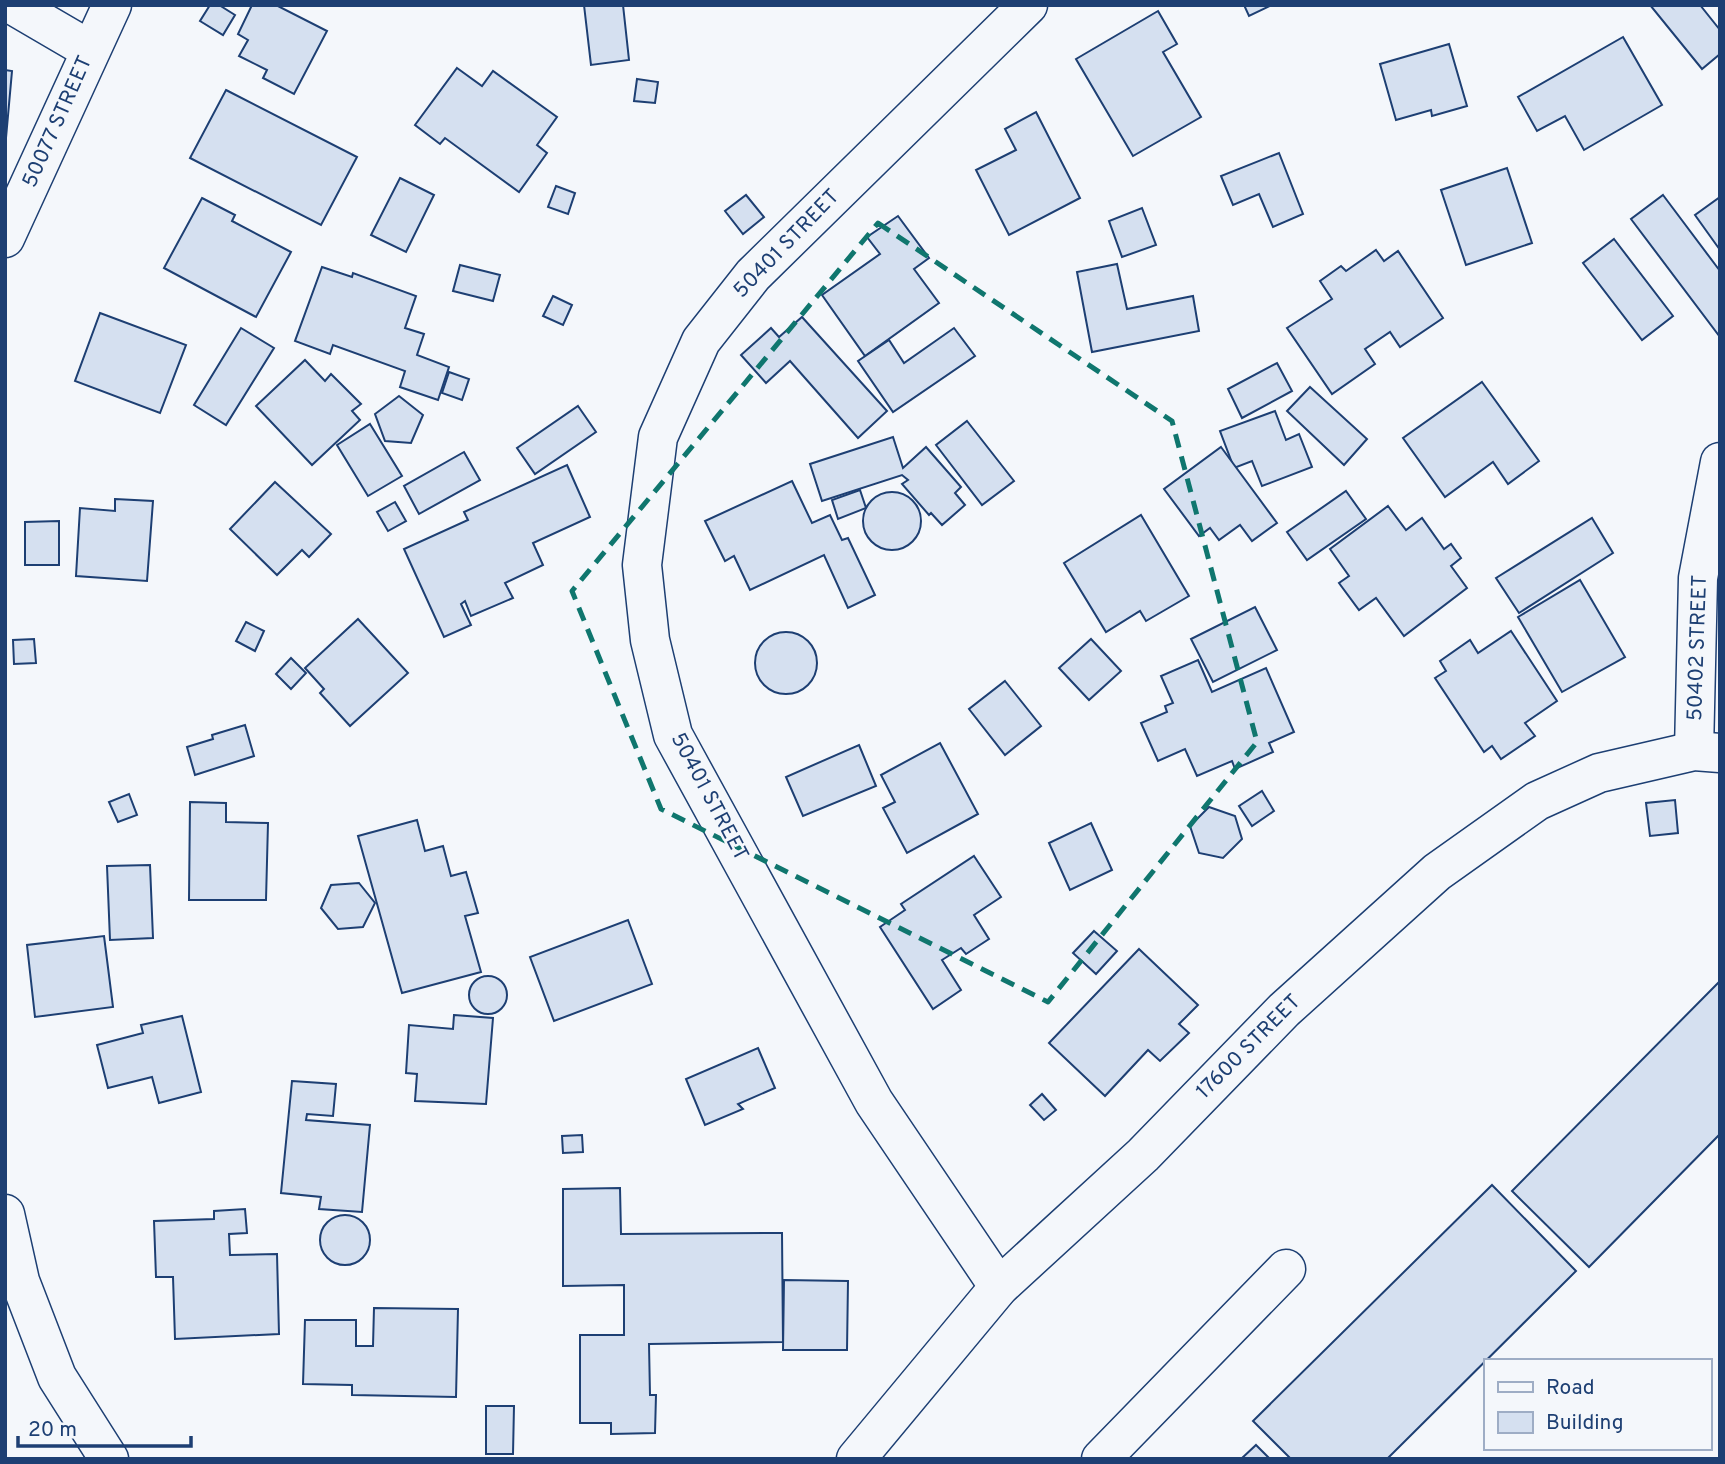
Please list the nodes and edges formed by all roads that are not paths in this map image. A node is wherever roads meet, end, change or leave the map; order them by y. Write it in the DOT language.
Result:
graph roads {
  1 [pos="13,5"];
  2 [pos="112,5"];
  3 [pos="1028,5"];
  4 [pos="90,50"];
  5 [pos="5,238"];
  6 [pos="1720,462"];
  7 [pos="1707,752"];
  8 [pos="5,1214"];
  9 [pos="1286,1269"];
  10 [pos="999,1287"];
  11 [pos="109,1459"];
  12 [pos="856,1459"];
  13 [pos="1101,1459"];
  1 -- 4 [label="street"];
  2 -- 4 [label="street, 50077 STREET"];
  3 -- 10 [label="street, 50401 STREET"];
  4 -- 5 [label="street, 50077 STREET"];
  6 -- 7 [label="street, 50402 STREET"];
  7 -- 10 [label="street, 17600 STREET"];
  8 -- 11 [label="street"];
  9 -- 13 [label="street"];
  10 -- 12 [label="street, 17600 STREET"];
}
